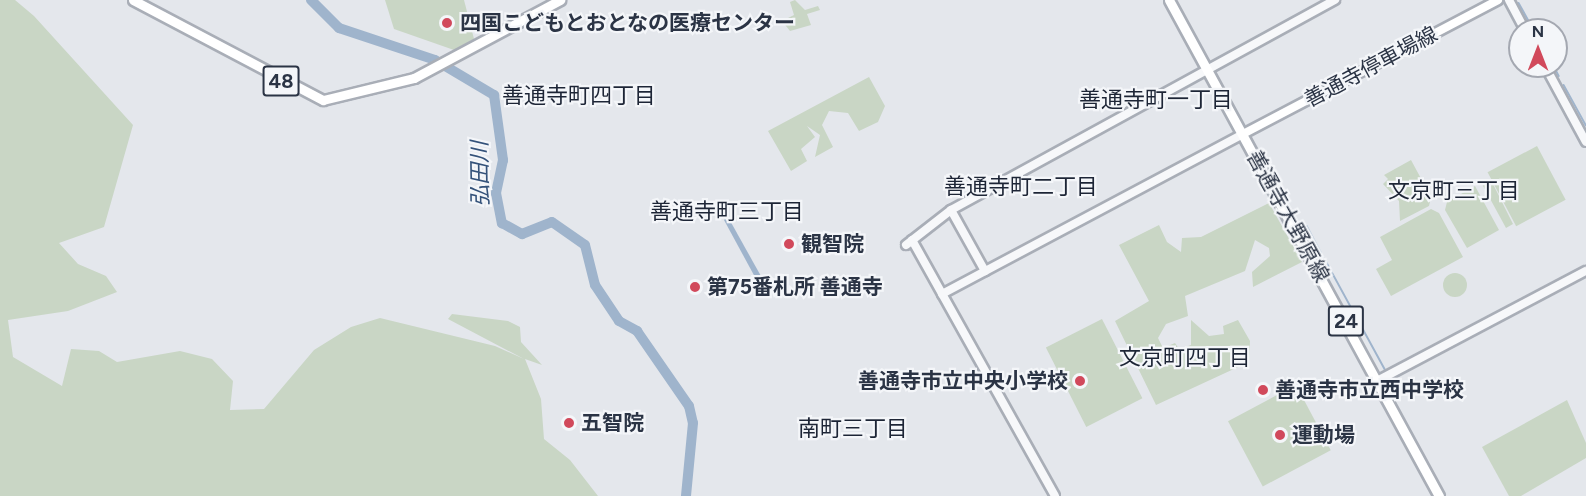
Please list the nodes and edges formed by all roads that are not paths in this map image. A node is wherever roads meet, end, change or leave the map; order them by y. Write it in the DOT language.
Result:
graph roads {
  1 [pos="133,0"];
  2 [pos="560,0"];
  3 [pos="1169,0"];
  4 [pos="1335,0"];
  5 [pos="1498,0"];
  6 [pos="1509,0"];
  7 [pos="1519,18"];
  8 [pos="1206,70"];
  9 [pos="1551,78"];
  10 [pos="1243,134"];
  11 [pos="1586,142"];
  12 [pos="951,210"];
  13 [pos="985,271"];
  14 [pos="1586,271"];
  15 [pos="942,294"];
  16 [pos="1377,381"];
  17 [pos="1055,496"];
  18 [pos="1439,496"];
  1 -- 2 [label="main road, 48"];
  3 -- 8 [label="main road, 善通寺大野原線 / 24"];
  4 -- 8 [label="street"];
  5 -- 10 [label="main road, 善通寺停車場線"];
  6 -- 7 [label="street"];
  8 -- 10 [label="main road, 善通寺大野原線 / 24"];
  8 -- 12 [label="street"];
  9 -- 11 [label="street"];
  10 -- 13 [label="street"];
  10 -- 16 [label="main road, 善通寺大野原線 / 24"];
  12 -- 13 [label="street"];
  12 -- 15 [label="street"];
  13 -- 15 [label="street"];
  14 -- 16 [label="street"];
  15 -- 17 [label="street"];
  16 -- 18 [label="main road, 善通寺大野原線 / 24"];
}
